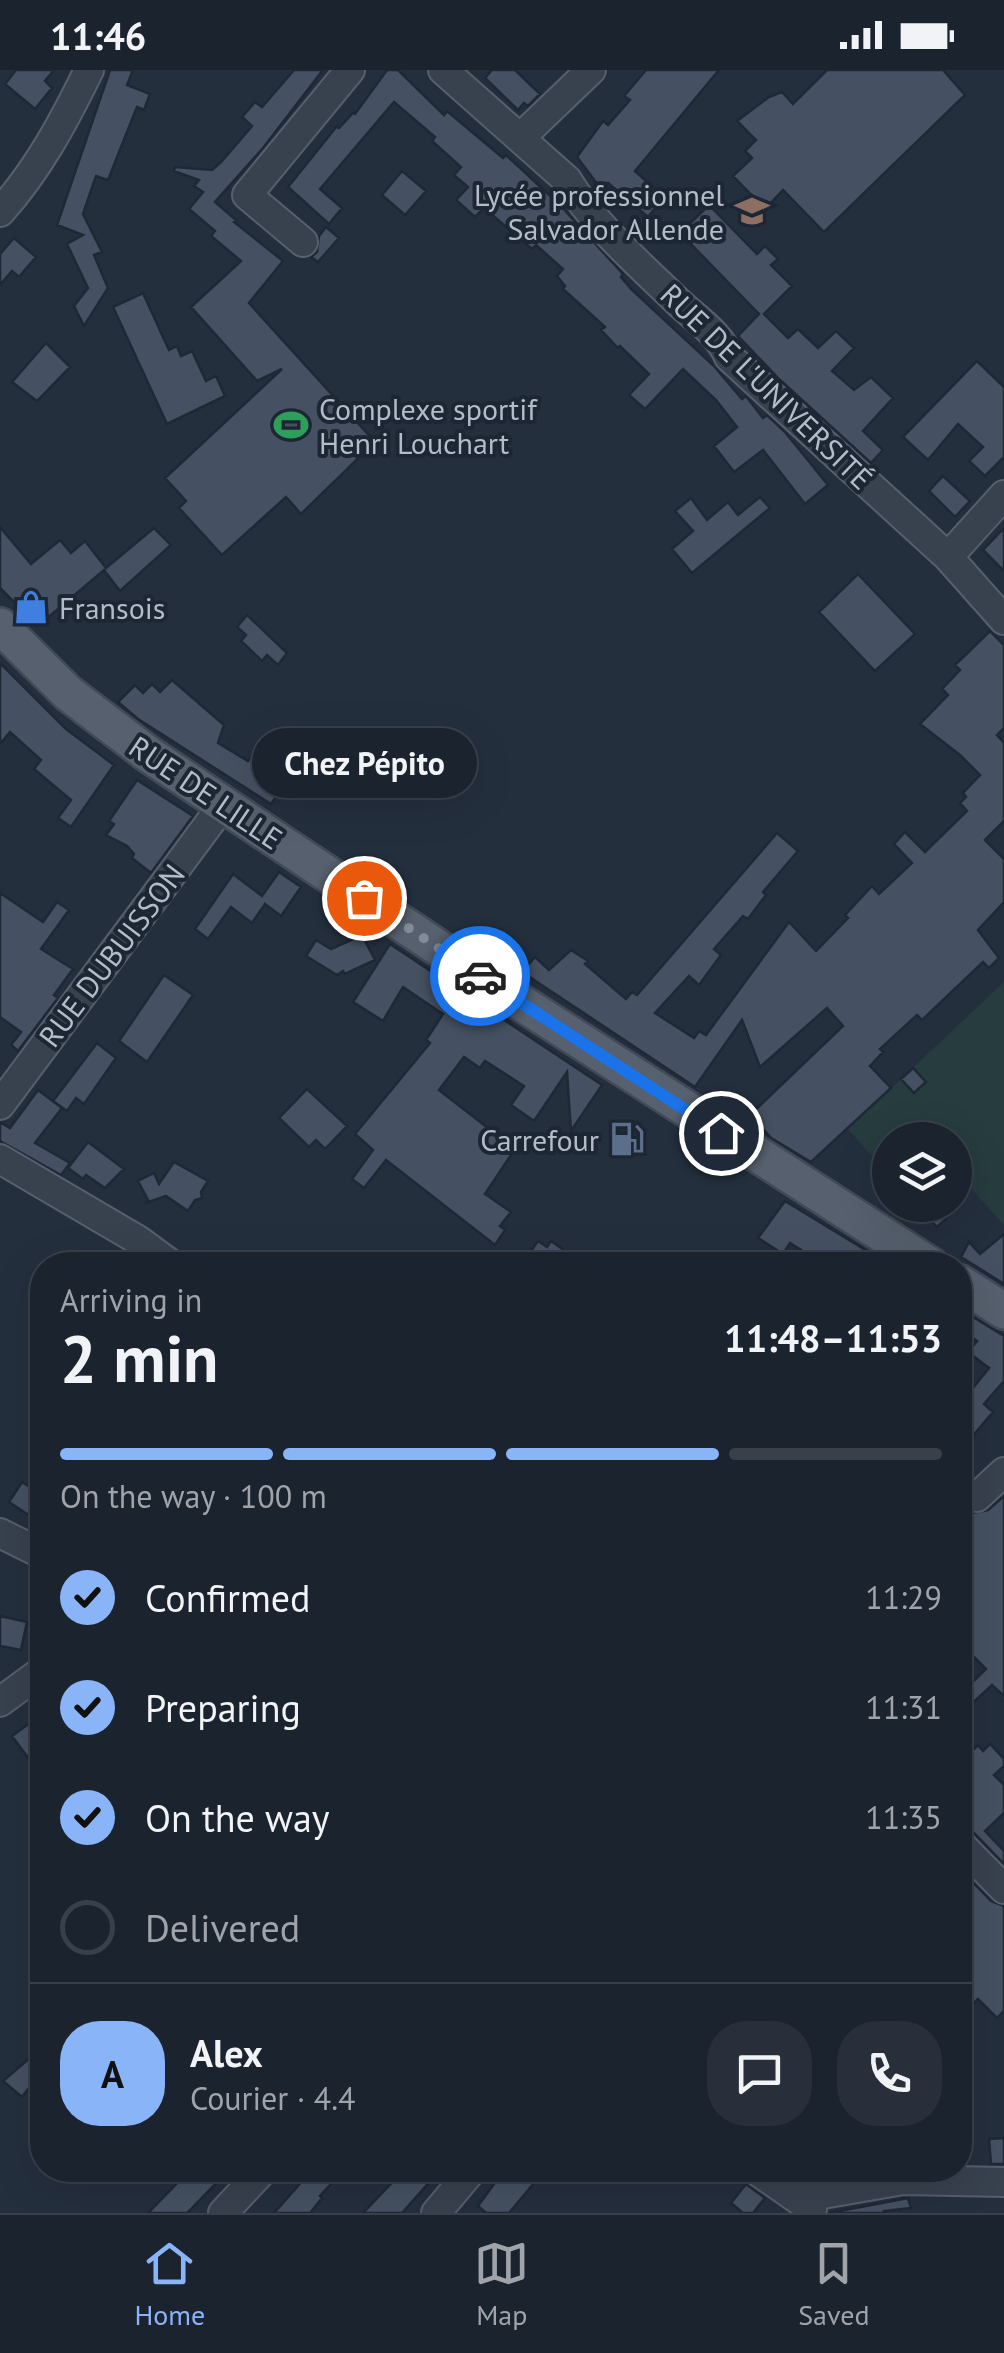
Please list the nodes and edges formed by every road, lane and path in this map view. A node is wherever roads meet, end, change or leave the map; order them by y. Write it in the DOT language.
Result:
graph roads {
  1 [pos="89,70"];
  2 [pos="350,70"];
  3 [pos="443,70"];
  4 [pos="591,70"];
  5 [pos="520,138"];
  6 [pos="0,212"];
  7 [pos="303,242"];
  8 [pos="1004,495"];
  9 [pos="948,557"];
  10 [pos="1004,620"];
  11 [pos="0,626"];
  12 [pos="223,805"];
  13 [pos="0,1106"];
  14 [pos="0,1159"];
  15 [pos="154,1252"];
  16 [pos="910,1252"];
  17 [pos="972,1291"];
  18 [pos="1004,1311"];
  19 [pos="1004,1472"];
  20 [pos="977,1497"];
  21 [pos="0,1533"];
  22 [pos="30,1548"];
  23 [pos="30,1680"];
  24 [pos="0,1702"];
  25 [pos="972,1856"];
  26 [pos="1004,1889"];
  27 [pos="972,2181"];
  28 [pos="252,2182"];
  29 [pos="462,2182"];
  30 [pos="773,2182"];
  31 [pos="896,2182"];
  32 [pos="1004,2182"];
  33 [pos="808,2206"];
  34 [pos="223,2213"];
  35 [pos="436,2213"];
  1 -- 6 [label="street"];
  2 -- 7 [label="street"];
  3 -- 5 [label="street, RUE DE L'UNIVERSITÉ"];
  4 -- 5 [label="street"];
  5 -- 9 [label="street, RUE DE L'UNIVERSITÉ"];
  8 -- 9 [label="street"];
  9 -- 10 [label="street, RUE DE L'UNIVERSITÉ"];
  11 -- 12 [label="main road, RUE DE LILLE"];
  12 -- 13 [label="street, RUE DUBUISSON"];
  12 -- 16 [label="main road, RUE DE LILLE"];
  14 -- 15 [label="street"];
  17 -- 18 [label="main road"];
  19 -- 20 [label="street"];
  21 -- 22 [label="street"];
  23 -- 24 [label="street"];
  25 -- 26 [label="street"];
  27 -- 32 [label="street"];
  28 -- 34 [label="street"];
  29 -- 35 [label="street"];
  30 -- 33 [label="street"];
  31 -- 33 [label="street"];
}
